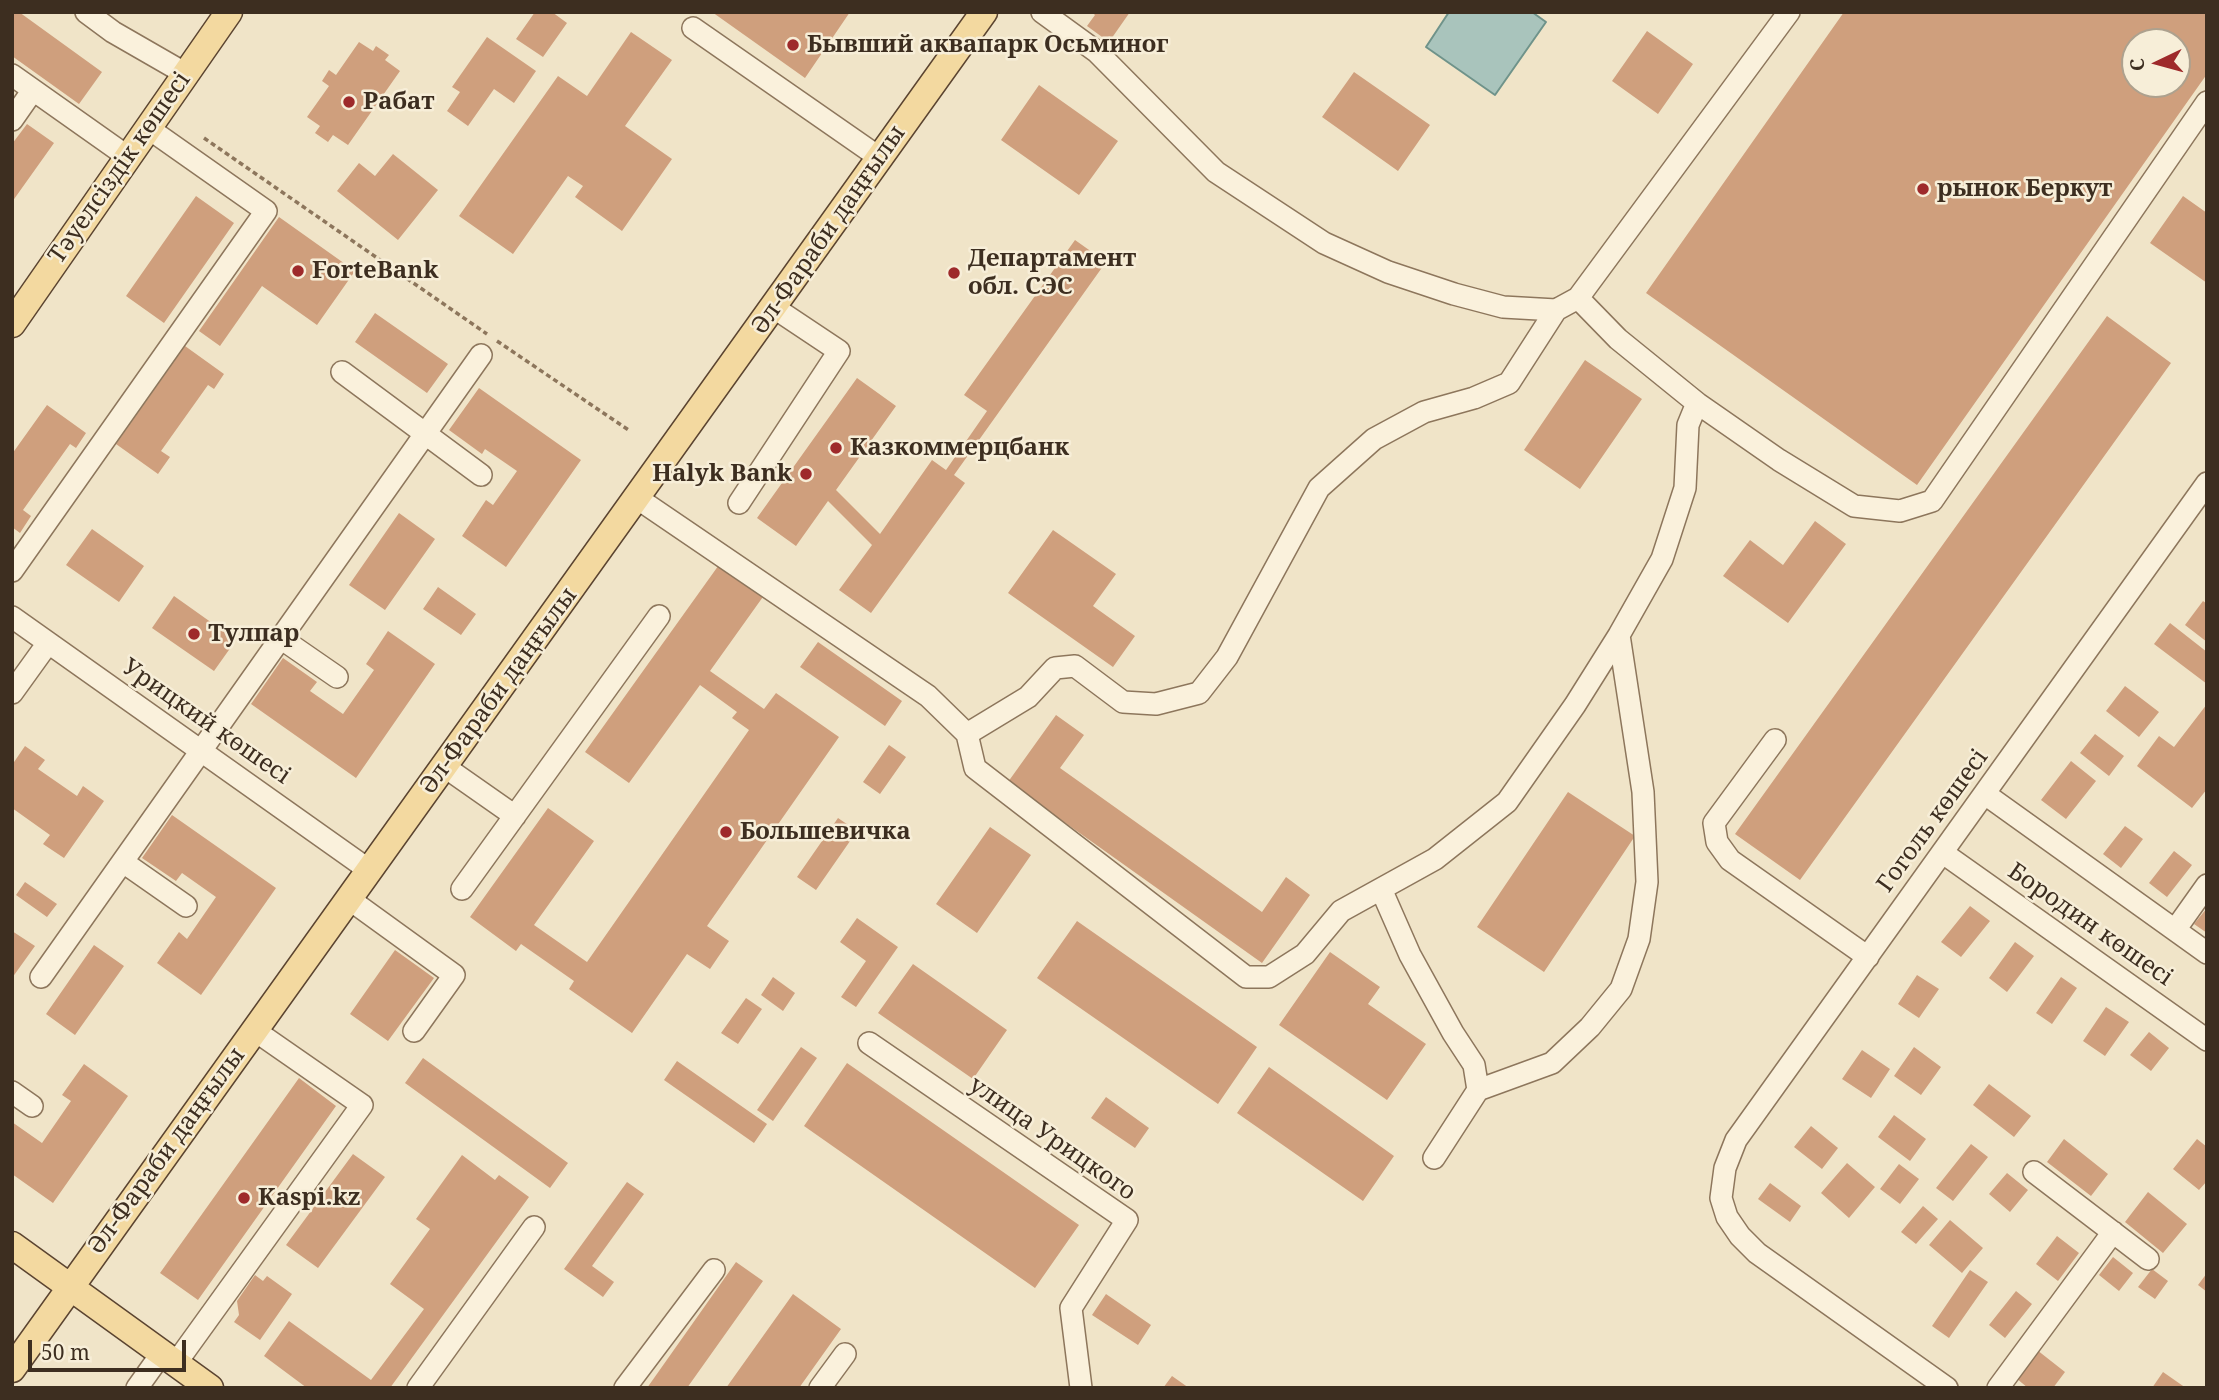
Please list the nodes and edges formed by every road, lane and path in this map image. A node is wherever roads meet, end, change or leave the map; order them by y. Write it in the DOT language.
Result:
graph roads {
  1 [pos="229,12"];
  2 [pos="984,12"];
  3 [pos="1042,12"];
  4 [pos="1789,12"];
  5 [pos="91,14"];
  6 [pos="693,28"];
  7 [pos="186,74"];
  8 [pos="12,75"];
  9 [pos="33,90"];
  10 [pos="2207,102"];
  11 [pos="12,120"];
  12 [pos="148,128"];
  13 [pos="204,138"];
  14 [pos="128,158"];
  15 [pos="880,158"];
  16 [pos="1578,298"];
  17 [pos="773,307"];
  18 [pos="1556,310"];
  19 [pos="12,324"];
  20 [pos="481,355"];
  21 [pos="342,372"];
  22 [pos="1697,403"];
  23 [pos="631,431"];
  24 [pos="426,434"];
  25 [pos="481,475"];
  26 [pos="2207,483"];
  27 [pos="637,498"];
  28 [pos="739,503"];
  29 [pos="12,571"];
  30 [pos="659,616"];
  31 [pos="12,617"];
  32 [pos="1619,635"];
  33 [pos="282,639"];
  34 [pos="48,643"];
  35 [pos="337,677"];
  36 [pos="12,693"];
  37 [pos="967,734"];
  38 [pos="1775,740"];
  39 [pos="202,752"];
  40 [pos="445,767"];
  41 [pos="1985,794"];
  42 [pos="515,816"];
  43 [pos="1943,853"];
  44 [pos="124,862"];
  45 [pos="369,870"];
  46 [pos="2207,885"];
  47 [pos="462,889"];
  48 [pos="1381,889"];
  49 [pos="349,899"];
  50 [pos="186,906"];
  51 [pos="2175,930"];
  52 [pos="2207,953"];
  53 [pos="1868,957"];
  54 [pos="41,977"];
  55 [pos="254,1030"];
  56 [pos="414,1031"];
  57 [pos="2207,1040"];
  58 [pos="869,1043"];
  59 [pos="1478,1090"];
  60 [pos="12,1092"];
  61 [pos="32,1106"];
  62 [pos="1434,1157"];
  63 [pos="2034,1172"];
  64 [pos="534,1227"];
  65 [pos="2113,1232"];
  66 [pos="12,1245"];
  67 [pos="2148,1259"];
  68 [pos="714,1270"];
  69 [pos="70,1287"];
  70 [pos="845,1354"];
  71 [pos="169,1358"];
  72 [pos="12,1368"];
  73 [pos="137,1388"];
  74 [pos="210,1388"];
  75 [pos="418,1388"];
  76 [pos="625,1388"];
  77 [pos="820,1388"];
  78 [pos="1082,1388"];
  79 [pos="1947,1388"];
  80 [pos="1998,1388"];
  1 -- 7 [label="main road, Тәуелсіздік көшесі"];
  2 -- 15 [label="main road, Әл-Фараби даңғылы"];
  3 -- 18 [label="street"];
  4 -- 16 [label="street"];
  5 -- 7 [label="street"];
  6 -- 15 [label="street"];
  7 -- 12 [label="main road, Тәуелсіздік көшесі"];
  8 -- 9 [label="street"];
  9 -- 11 [label="street"];
  9 -- 14 [label="street"];
  10 -- 22 [label="street"];
  12 -- 14 [label="main road, Тәуелсіздік көшесі"];
  12 -- 29 [label="street"];
  13 -- 23 [label="path"];
  14 -- 19 [label="main road, Тәуелсіздік көшесі"];
  15 -- 17 [label="main road, Әл-Фараби даңғылы"];
  16 -- 18 [label="street"];
  16 -- 22 [label="street"];
  17 -- 27 [label="main road, Әл-Фараби даңғылы"];
  17 -- 28 [label="street"];
  18 -- 37 [label="street"];
  20 -- 24 [label="street"];
  21 -- 24 [label="street"];
  22 -- 32 [label="street"];
  24 -- 25 [label="street"];
  24 -- 33 [label="street"];
  26 -- 41 [label="street, Гоголь көшесі"];
  27 -- 37 [label="street"];
  27 -- 40 [label="main road, Әл-Фараби даңғылы"];
  30 -- 42 [label="street"];
  31 -- 34 [label="street, Урицкий көшесі"];
  32 -- 48 [label="street"];
  32 -- 59 [label="street"];
  33 -- 35 [label="street"];
  33 -- 39 [label="street"];
  34 -- 36 [label="street"];
  34 -- 39 [label="street, Урицкий көшесі"];
  37 -- 48 [label="street"];
  38 -- 53 [label="street"];
  39 -- 44 [label="street"];
  39 -- 45 [label="street, Урицкий көшесі"];
  40 -- 42 [label="street"];
  40 -- 45 [label="main road, Әл-Фараби даңғылы"];
  41 -- 43 [label="street, Гоголь көшесі"];
  41 -- 51 [label="street, Бородин көшесі"];
  42 -- 47 [label="street"];
  43 -- 53 [label="street, Гоголь көшесі"];
  43 -- 57 [label="street, Бородин көшесі"];
  44 -- 50 [label="street"];
  44 -- 54 [label="street"];
  45 -- 49 [label="main road, Әл-Фараби даңғылы"];
  46 -- 51 [label="street"];
  48 -- 59 [label="street"];
  49 -- 55 [label="main road, Әл-Фараби даңғылы"];
  49 -- 56 [label="street"];
  51 -- 52 [label="street, Бородин көшесі"];
  53 -- 79 [label="street, Гоголь көшесі"];
  55 -- 69 [label="main road, Әл-Фараби даңғылы"];
  55 -- 71 [label="street"];
  58 -- 78 [label="street, улица Урицкого"];
  59 -- 62 [label="street"];
  60 -- 61 [label="street"];
  63 -- 65 [label="street"];
  64 -- 75 [label="street"];
  65 -- 67 [label="street"];
  65 -- 80 [label="street"];
  66 -- 69 [label="main road"];
  68 -- 76 [label="street"];
  69 -- 71 [label="main road"];
  69 -- 72 [label="main road, Әл-Фараби даңғылы"];
  70 -- 77 [label="street"];
  71 -- 73 [label="street"];
  71 -- 74 [label="main road"];
}
